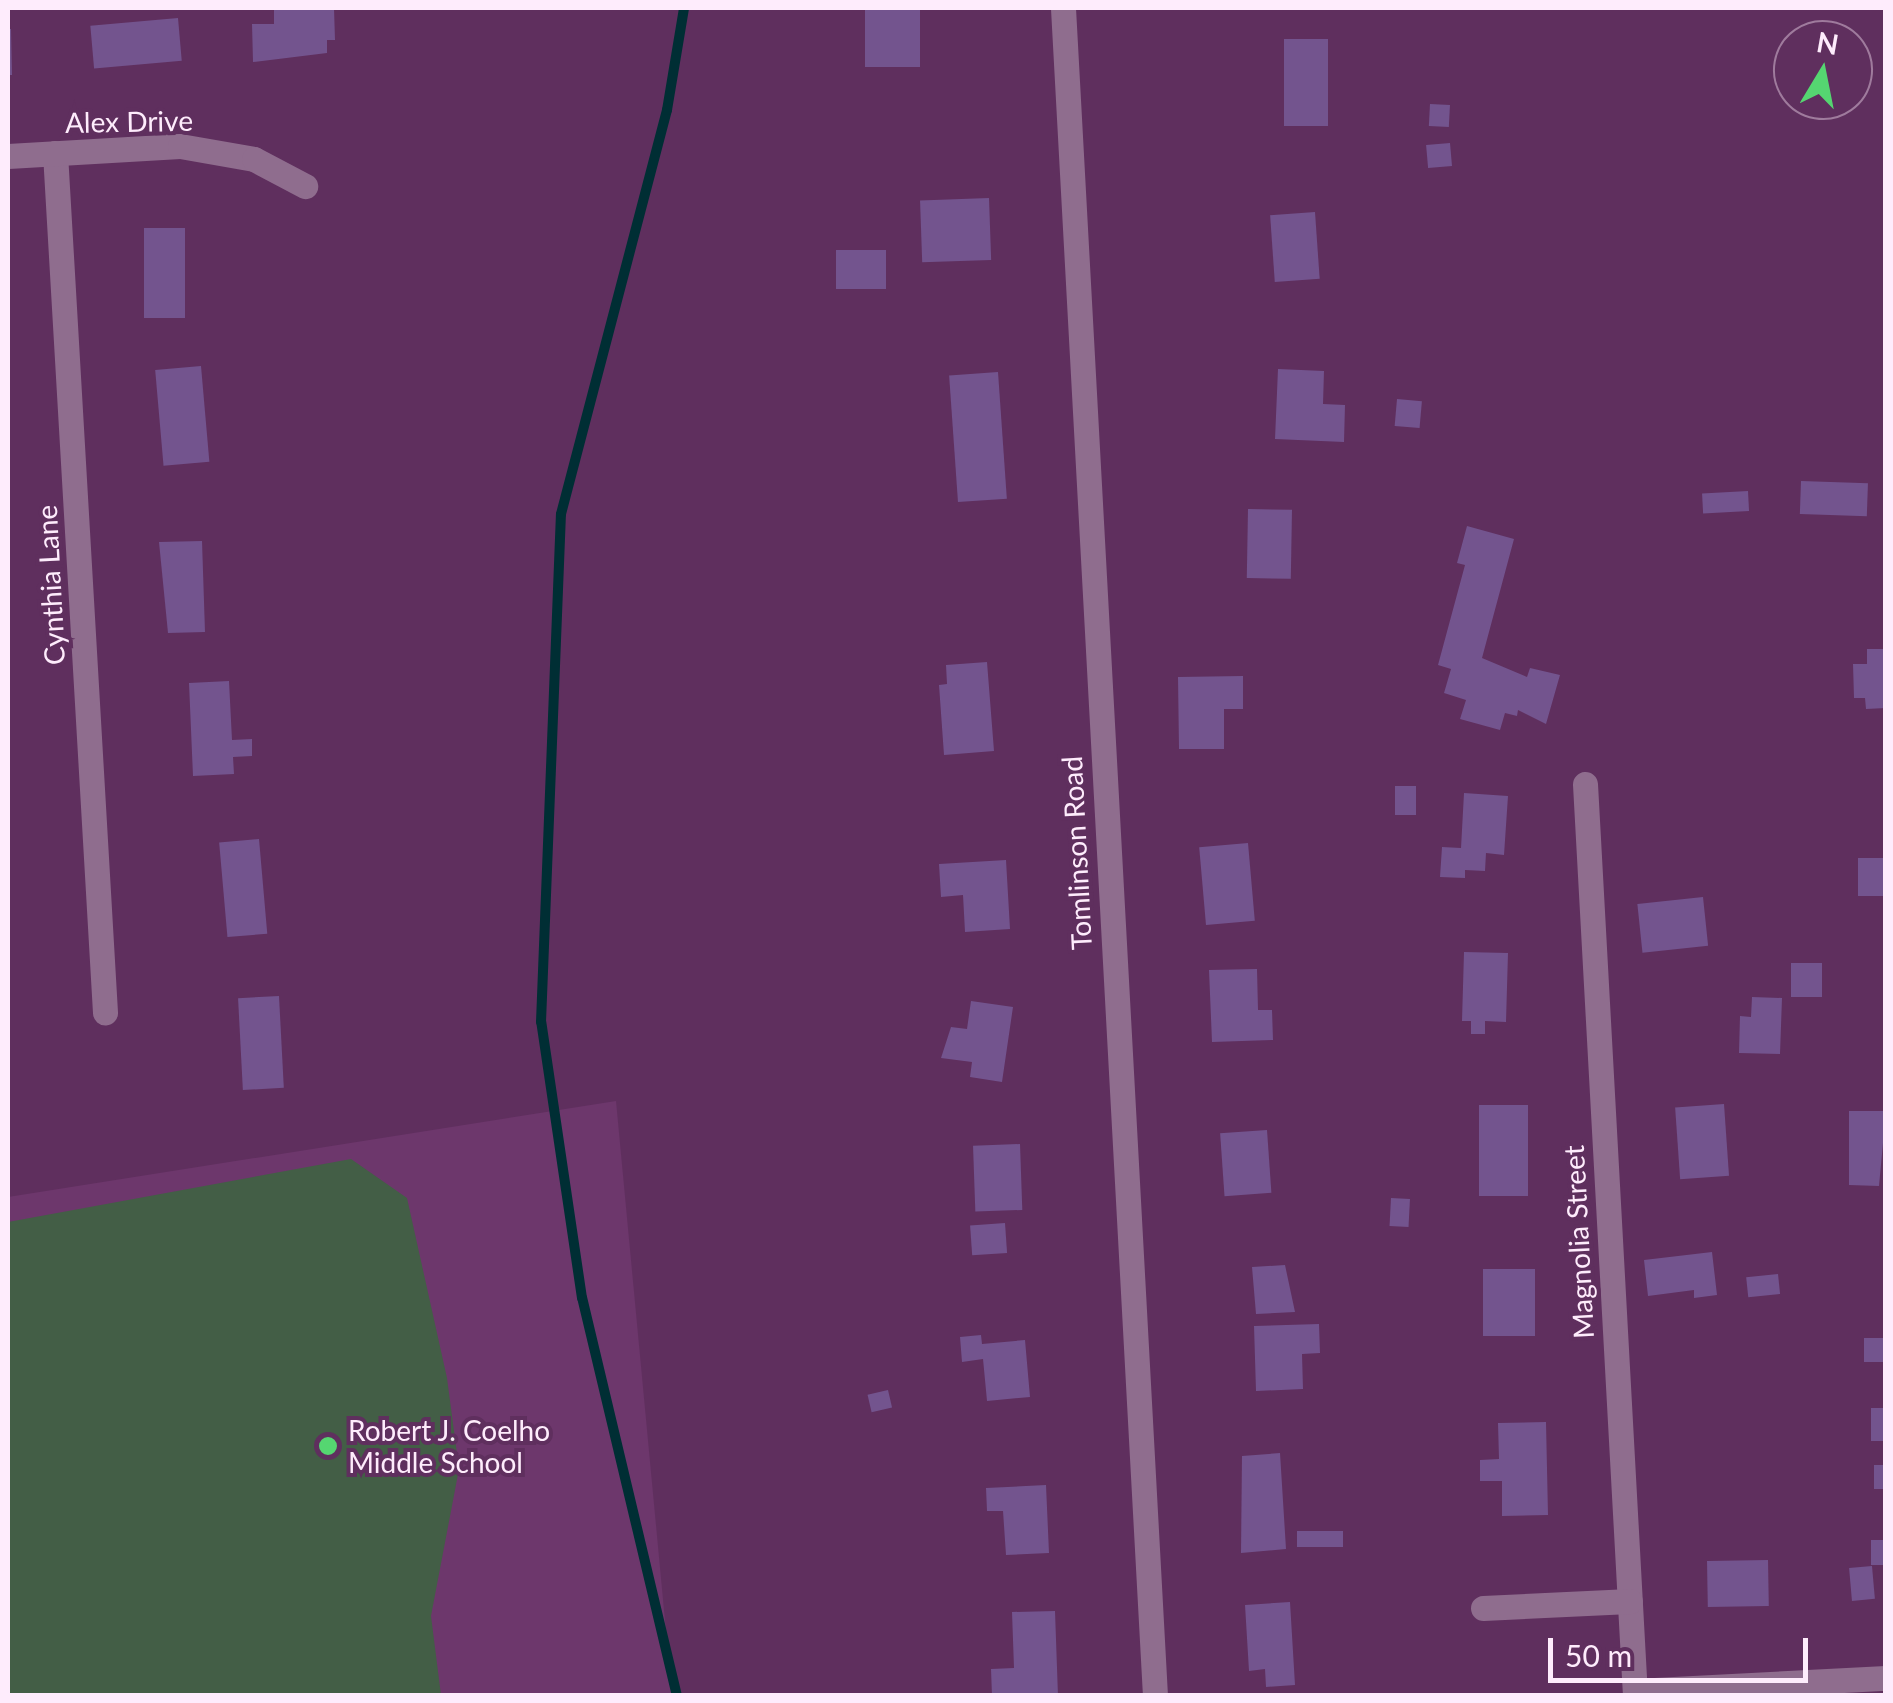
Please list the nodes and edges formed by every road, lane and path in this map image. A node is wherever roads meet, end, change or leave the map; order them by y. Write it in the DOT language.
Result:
graph roads {
  1 [pos="1063,8"];
  2 [pos="55,153"];
  3 [pos="8,156"];
  4 [pos="305,186"];
  5 [pos="1584,784"];
  6 [pos="105,1014"];
  7 [pos="1630,1601"];
  8 [pos="1483,1608"];
  9 [pos="1886,1678"];
  10 [pos="1635,1693"];
  11 [pos="1154,1696"];
  1 -- 11 [label="street, Tomlinson Road"];
  2 -- 3 [label="street, Alex Drive"];
  2 -- 4 [label="street, Alex Drive"];
  2 -- 6 [label="street, Cynthia Lane"];
  5 -- 7 [label="street, Magnolia Street"];
  7 -- 8 [label="street"];
  7 -- 10 [label="street, Magnolia Street"];
  9 -- 10 [label="street"];
}
